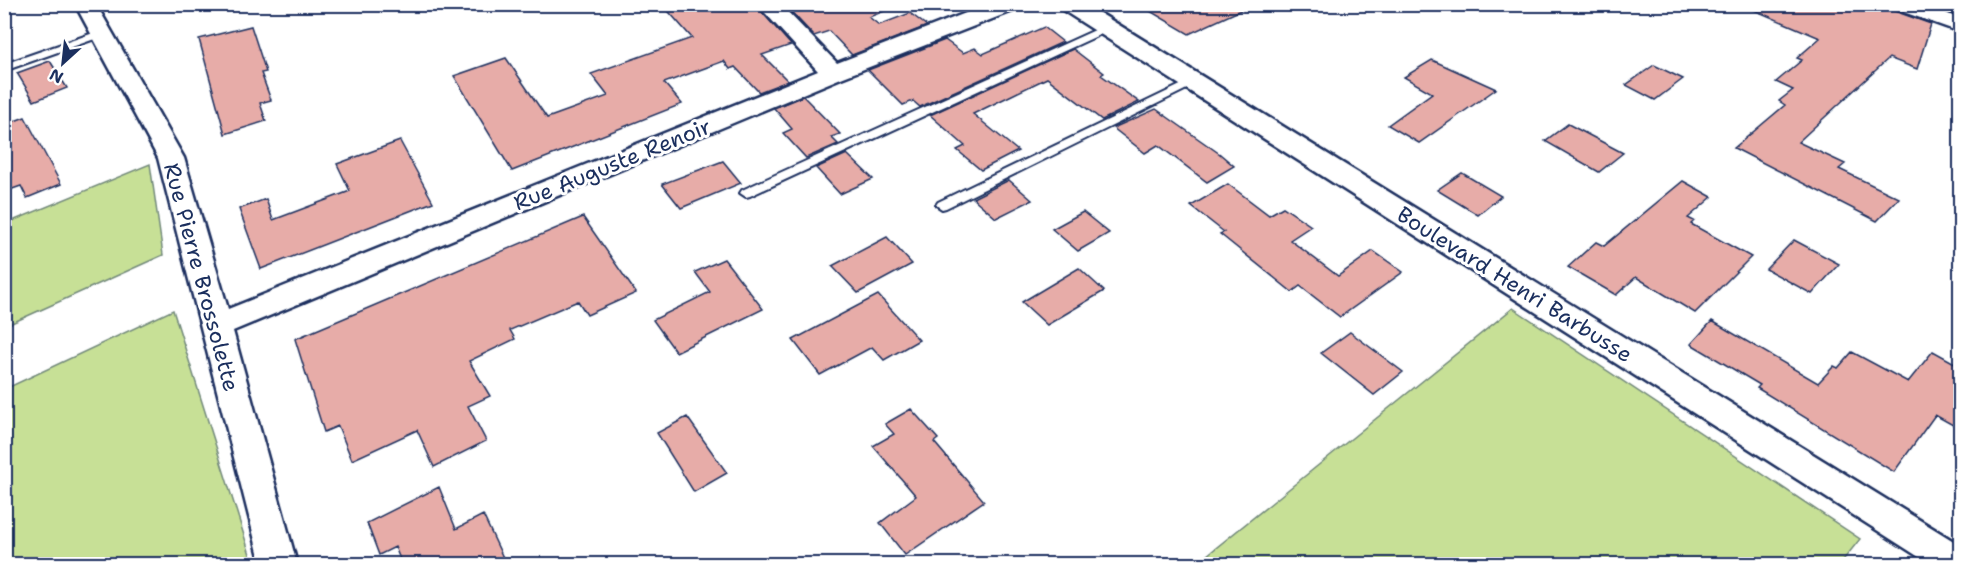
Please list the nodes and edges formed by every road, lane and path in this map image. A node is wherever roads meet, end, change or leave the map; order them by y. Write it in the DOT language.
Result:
graph roads {
  1 [pos="85,4"];
  2 [pos="767,4"];
  3 [pos="1010,4"];
  4 [pos="1069,4"];
  5 [pos="1903,4"];
  6 [pos="1960,26"];
  7 [pos="1106,28"];
  8 [pos="102,33"];
  9 [pos="4,68"];
  10 [pos="833,73"];
  11 [pos="1193,82"];
  12 [pos="746,193"];
  13 [pos="942,205"];
  14 [pos="216,326"];
  15 [pos="279,564"];
  16 [pos="1960,564"];
  1 -- 8 [label="street, Rue Pierre Brossolette"];
  2 -- 10 [label="street"];
  3 -- 10 [label="street, Rue Auguste Renoir"];
  4 -- 7 [label="street, Boulevard Henri Barbusse"];
  5 -- 6 [label="street"];
  7 -- 11 [label="street, Boulevard Henri Barbusse"];
  7 -- 12 [label="lane"];
  8 -- 9 [label="lane"];
  8 -- 14 [label="street, Rue Pierre Brossolette"];
  10 -- 14 [label="street, Rue Auguste Renoir"];
  11 -- 13 [label="lane"];
  11 -- 16 [label="street, Boulevard Henri Barbusse"];
  14 -- 15 [label="street, Rue Pierre Brossolette"];
}
